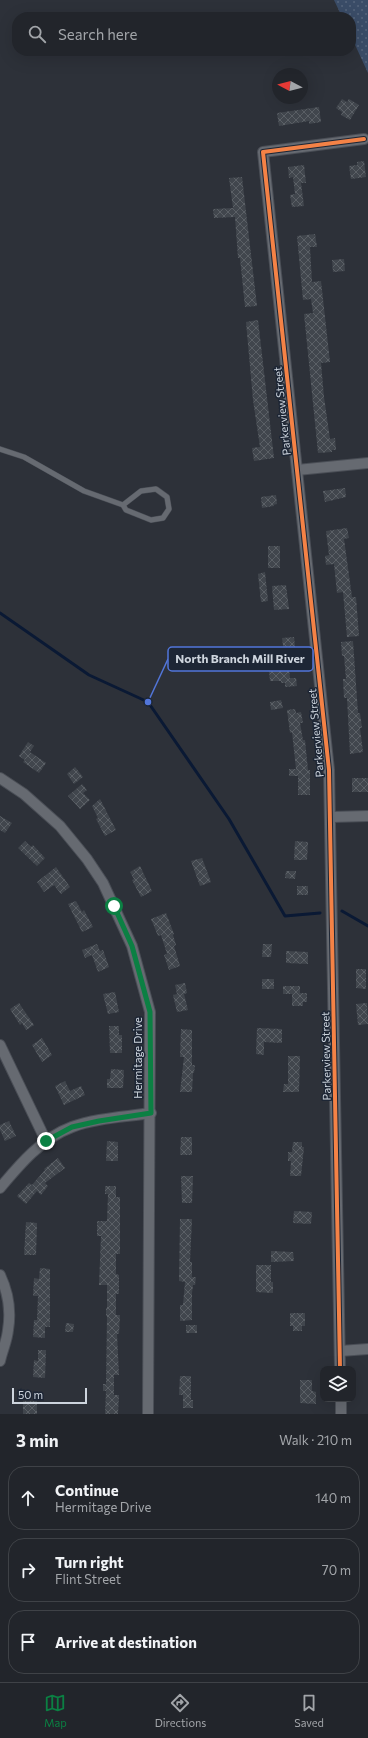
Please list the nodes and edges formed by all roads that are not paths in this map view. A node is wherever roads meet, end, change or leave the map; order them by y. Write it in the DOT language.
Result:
graph roads {
  1 [pos="364,139"];
  2 [pos="0,449"];
  3 [pos="368,463"];
  4 [pos="298,470"];
  5 [pos="122,505"];
  6 [pos="0,778"];
  7 [pos="368,816"];
  8 [pos="331,817"];
  9 [pos="0,1045"];
  10 [pos="151,1113"];
  11 [pos="46,1141"];
  12 [pos="0,1188"];
  13 [pos="0,1275"];
  14 [pos="368,1349"];
  15 [pos="340,1351"];
  16 [pos="0,1361"];
  17 [pos="340,1366"];
  18 [pos="341,1402"];
  19 [pos="148,1414"];
  20 [pos="341,1414"];
  1 -- 4 [label="street, Parkerview Street"];
  2 -- 5 [label="lane"];
  3 -- 4 [label="street"];
  4 -- 8 [label="street, Parkerview Street"];
  5 -- 5 [label="lane"];
  6 -- 10 [label="street, Hermitage Drive"];
  7 -- 8 [label="street"];
  8 -- 15 [label="street, Parkerview Street"];
  9 -- 11 [label="street"];
  10 -- 11 [label="street"];
  10 -- 19 [label="street, Hermitage Drive"];
  11 -- 12 [label="street"];
  13 -- 16 [label="street"];
  14 -- 15 [label="street"];
  15 -- 17 [label="street, Parkerview Street"];
  18 -- 20 [label="street"];
}
